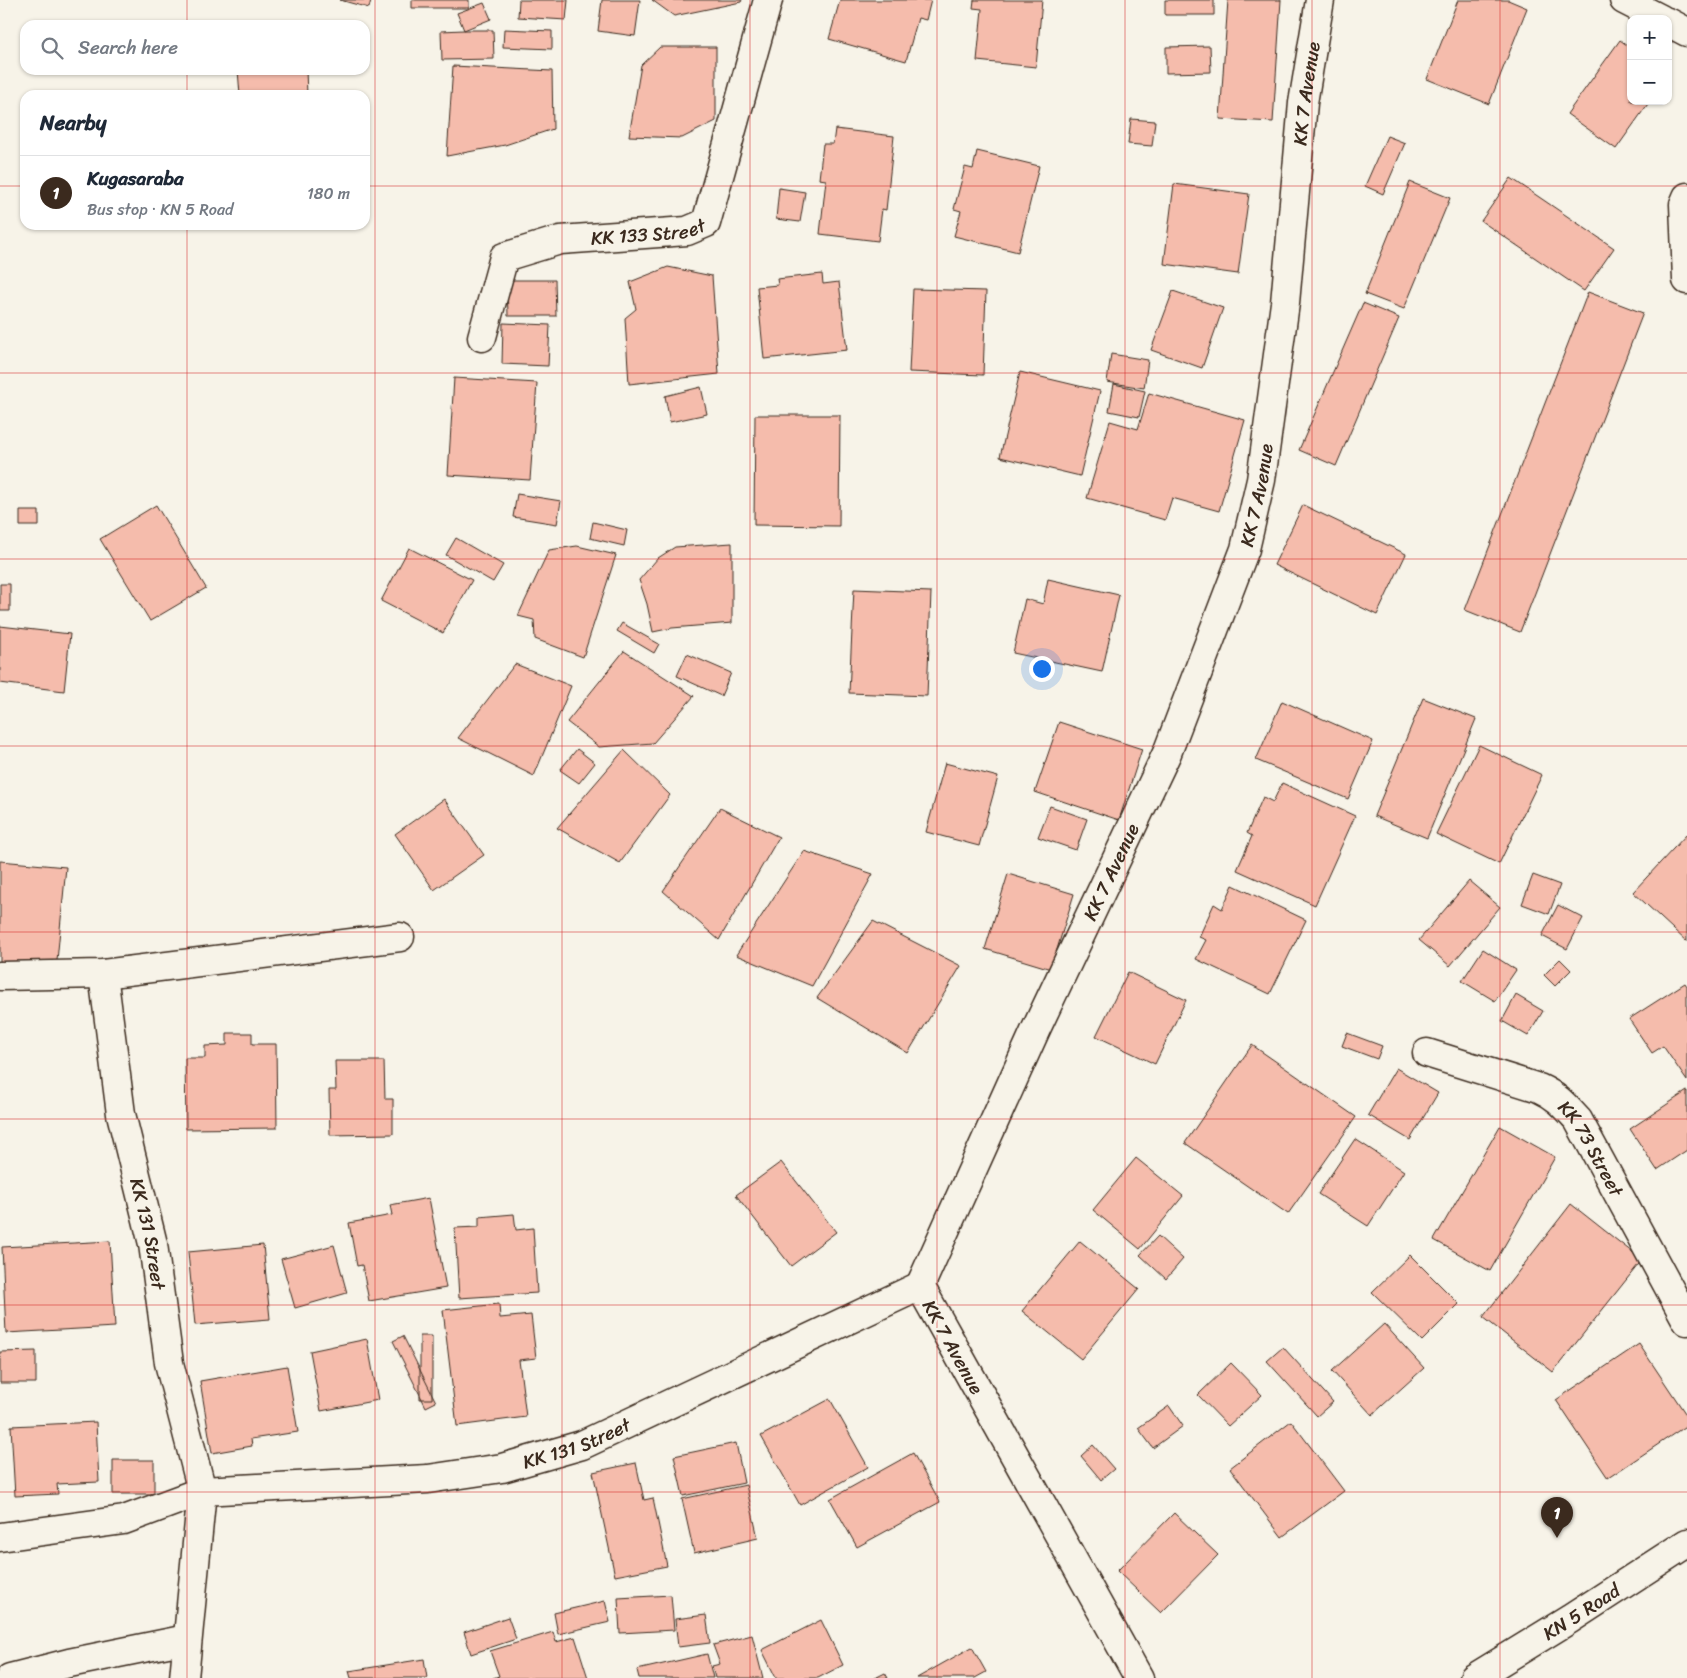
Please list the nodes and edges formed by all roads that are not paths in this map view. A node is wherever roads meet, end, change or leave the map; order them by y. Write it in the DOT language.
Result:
graph roads {
  1 [pos="768,0"];
  2 [pos="1320,0"];
  3 [pos="1624,0"];
  4 [pos="1653,15"];
  5 [pos="1672,24"];
  6 [pos="1687,32"];
  7 [pos="1687,197"];
  8 [pos="1687,280"];
  9 [pos="482,337"];
  10 [pos="400,936"];
  11 [pos="104,974"];
  12 [pos="0,976"];
  13 [pos="1427,1053"];
  14 [pos="920,1286"];
  15 [pos="1687,1321"];
  16 [pos="202,1490"];
  17 [pos="0,1537"];
  18 [pos="1687,1543"];
  19 [pos="187,1639"];
  20 [pos="10,1678"];
  21 [pos="184,1678"];
  22 [pos="1139,1678"];
  23 [pos="1474,1678"];
  1 -- 9 [label="street, KK 133 Street"];
  2 -- 14 [label="street, KK 7 Avenue"];
  3 -- 4 [label="street"];
  5 -- 6 [label="street"];
  7 -- 8 [label="street"];
  10 -- 11 [label="street"];
  11 -- 12 [label="street"];
  11 -- 16 [label="street, KK 131 Street"];
  13 -- 15 [label="street, KK 73 Street"];
  14 -- 16 [label="street, KK 131 Street"];
  14 -- 22 [label="street, KK 7 Avenue"];
  16 -- 17 [label="street, KK 131 Street"];
  16 -- 19 [label="street, KK 131 Street"];
  18 -- 23 [label="street, KN 5 Road"];
  19 -- 20 [label="street"];
  19 -- 21 [label="street, KK 131 Street"];
}
